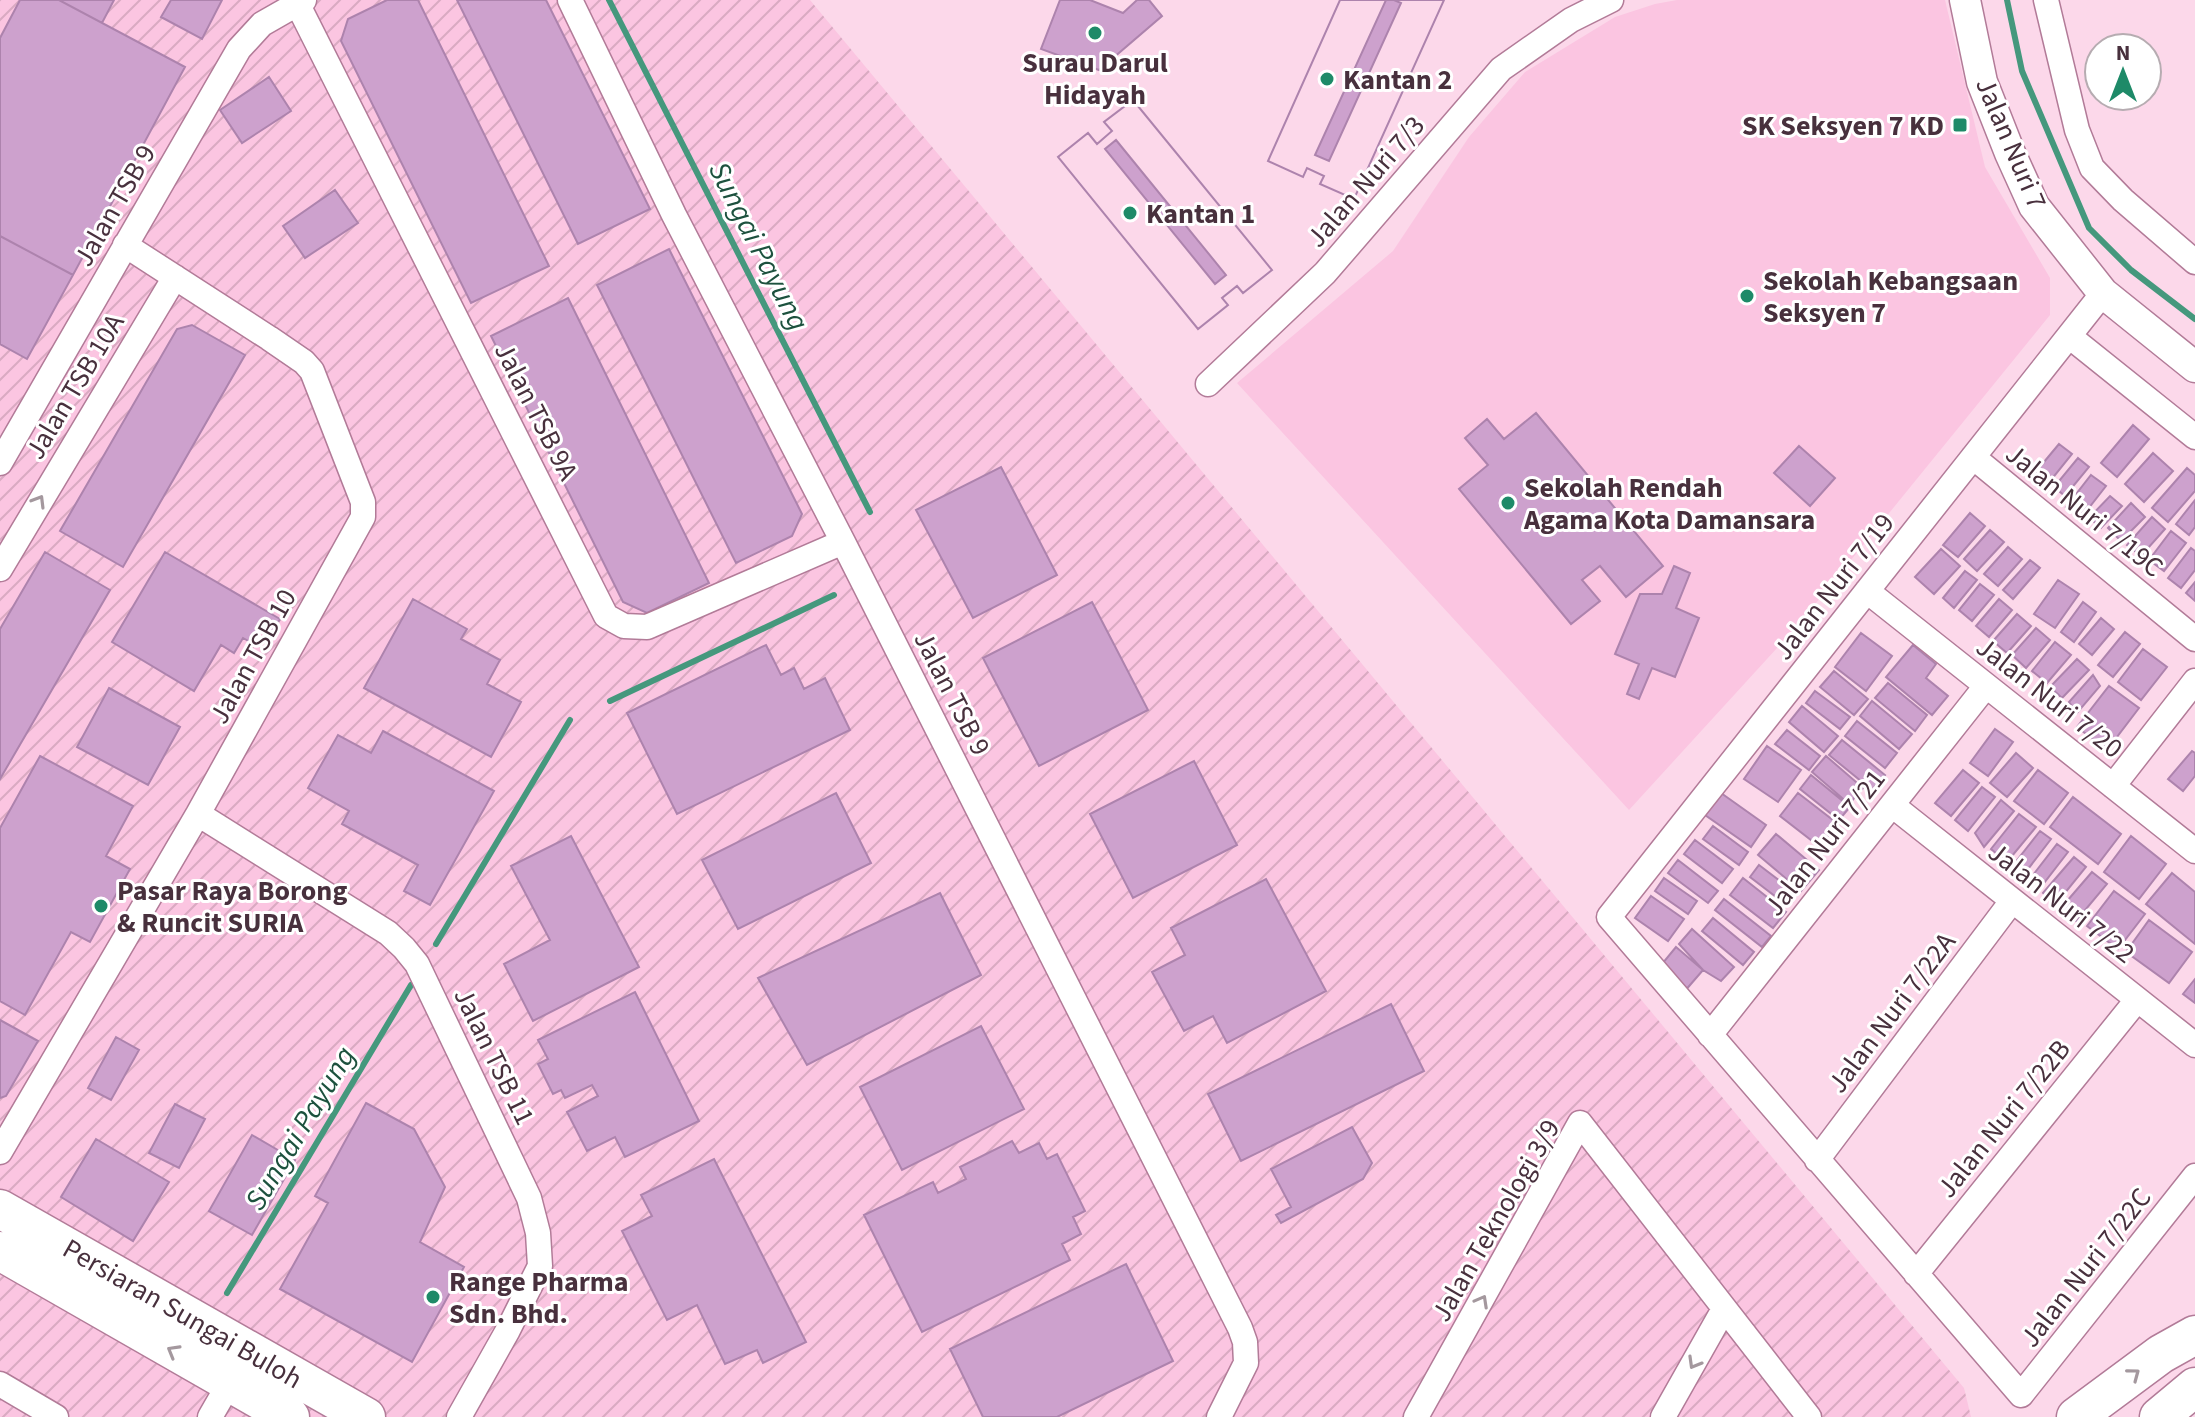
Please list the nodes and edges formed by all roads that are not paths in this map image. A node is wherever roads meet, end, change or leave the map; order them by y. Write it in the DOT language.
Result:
graph roads {
  1 [pos="570,0"];
  2 [pos="1611,0"];
  3 [pos="1965,0"];
  4 [pos="2046,0"];
  5 [pos="300,2"];
  6 [pos="125,245"];
  7 [pos="2195,262"];
  8 [pos="175,277"];
  9 [pos="2103,293"];
  10 [pos="2069,336"];
  11 [pos="2195,367"];
  12 [pos="1208,384"];
  13 [pos="2195,437"];
  14 [pos="1973,457"];
  15 [pos="0,463"];
  16 [pos="843,542"];
  17 [pos="0,569"];
  18 [pos="1867,591"];
  19 [pos="2195,639"];
  20 [pos="2195,681"];
  21 [pos="1986,686"];
  22 [pos="2113,786"];
  23 [pos="1892,805"];
  24 [pos="198,814"];
  25 [pos="2195,851"];
  26 [pos="2012,901"];
  27 [pos="2137,1000"];
  28 [pos="1710,1035"];
  29 [pos="2195,1045"];
  30 [pos="1,1147"];
  31 [pos="1817,1160"];
  32 [pos="2195,1176"];
  33 [pos="0,1209"];
  34 [pos="0,1251"];
  35 [pos="1916,1274"];
  36 [pos="1724,1309"];
  37 [pos="2195,1335"];
  38 [pos="0,1384"];
  39 [pos="229,1384"];
  40 [pos="2195,1387"];
  41 [pos="56,1417"];
  42 [pos="210,1417"];
  43 [pos="290,1417"];
  44 [pos="366,1417"];
  45 [pos="459,1417"];
  46 [pos="1219,1417"];
  47 [pos="1416,1417"];
  48 [pos="1663,1417"];
  49 [pos="1809,1417"];
  50 [pos="2076,1417"];
  51 [pos="2159,1417"];
  1 -- 16 [label="street, Jalan TSB 9"];
  2 -- 12 [label="street, Jalan Nuri 7/3"];
  3 -- 9 [label="street, Jalan Nuri 7"];
  4 -- 7 [label="street"];
  5 -- 6 [label="street, Jalan TSB 9"];
  5 -- 16 [label="street, Jalan TSB 9A"];
  6 -- 8 [label="street, Jalan TSB 10"];
  6 -- 15 [label="street, Jalan TSB 9"];
  17 -- 8 [label="street, Jalan TSB 10A, one-way"];
  8 -- 24 [label="street, Jalan TSB 10"];
  9 -- 10 [label="street, Jalan Nuri 7/19"];
  9 -- 11 [label="street, Jalan Nuri 7"];
  10 -- 13 [label="street"];
  10 -- 14 [label="street, Jalan Nuri 7/19"];
  14 -- 18 [label="street, Jalan Nuri 7/19"];
  14 -- 19 [label="street, Jalan Nuri 7/19C"];
  16 -- 46 [label="street, Jalan TSB 9"];
  18 -- 21 [label="street, Jalan Nuri 7/20"];
  18 -- 28 [label="street, Jalan Nuri 7/19"];
  20 -- 22 [label="street"];
  21 -- 22 [label="street, Jalan Nuri 7/20"];
  21 -- 23 [label="street, Jalan Nuri 7/21"];
  22 -- 25 [label="street, Jalan Nuri 7/20"];
  23 -- 26 [label="street, Jalan Nuri 7/22"];
  23 -- 28 [label="street, Jalan Nuri 7/21"];
  24 -- 30 [label="street, Jalan TSB 10"];
  24 -- 45 [label="street, Jalan TSB 11"];
  26 -- 27 [label="street, Jalan Nuri 7/22"];
  26 -- 31 [label="street, Jalan Nuri 7/22A"];
  27 -- 29 [label="street, Jalan Nuri 7/22"];
  27 -- 35 [label="street, Jalan Nuri 7/22B"];
  28 -- 31 [label="street"];
  31 -- 35 [label="street"];
  32 -- 35 [label="street, Jalan Nuri 7/22C"];
  33 -- 44 [label="main road, Persiaran Sungai Buloh"];
  39 -- 34 [label="main road, Persiaran Sungai Buloh, one-way"];
  47 -- 36 [label="street, Jalan Teknologi 3/9, one-way"];
  36 -- 48 [label="street, one-way"];
  36 -- 49 [label="street, Jalan Teknologi 3/9"];
  50 -- 37 [label="main road, one-way"];
  38 -- 41 [label="street"];
  39 -- 42 [label="street"];
  39 -- 43 [label="main road, Persiaran Sungai Buloh"];
  40 -- 51 [label="main road"];
}
